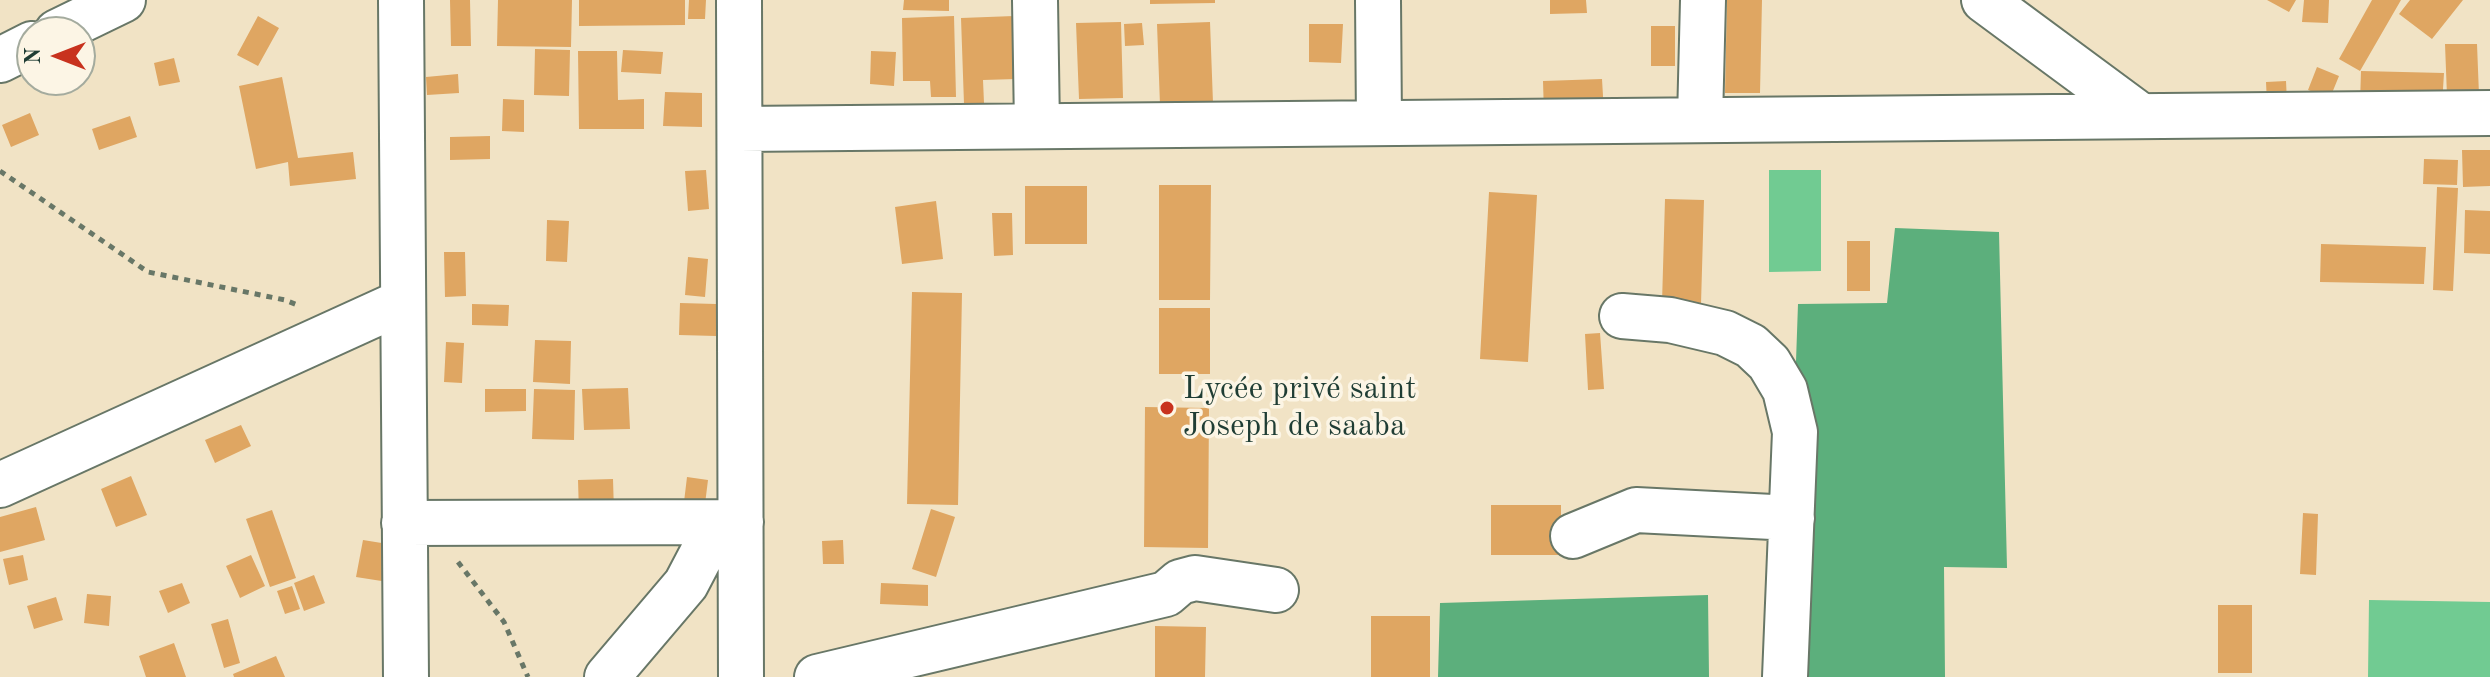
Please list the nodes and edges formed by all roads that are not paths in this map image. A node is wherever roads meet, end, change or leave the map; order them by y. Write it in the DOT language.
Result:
graph roads {
  1 [pos="123,0"];
  2 [pos="401,0"];
  3 [pos="739,0"];
  4 [pos="1035,0"];
  5 [pos="1378,0"];
  6 [pos="1703,0"];
  7 [pos="1984,0"];
  8 [pos="90,16"];
  9 [pos="2480,108"];
  10 [pos="2141,116"];
  11 [pos="1700,120"];
  12 [pos="1379,123"];
  13 [pos="1037,126"];
  14 [pos="740,129"];
  15 [pos="402,302"];
  16 [pos="1622,316"];
  17 [pos="0,485"];
  18 [pos="1792,518"];
  19 [pos="729,522"];
  20 [pos="404,523"];
  21 [pos="1573,536"];
  22 [pos="1276,590"];
  23 [pos="406,677"];
  24 [pos="607,677"];
  25 [pos="741,677"];
  26 [pos="817,677"];
  27 [pos="1785,677"];
  1 -- 8 [label="street"];
  2 -- 15 [label="street"];
  3 -- 14 [label="street"];
  4 -- 13 [label="street"];
  5 -- 12 [label="street"];
  6 -- 11 [label="street"];
  7 -- 10 [label="street"];
  9 -- 10 [label="street"];
  10 -- 11 [label="street"];
  11 -- 12 [label="street"];
  12 -- 13 [label="street"];
  13 -- 14 [label="street"];
  14 -- 19 [label="street"];
  15 -- 17 [label="street"];
  15 -- 20 [label="street"];
  16 -- 18 [label="street"];
  18 -- 21 [label="street"];
  18 -- 27 [label="street"];
  19 -- 20 [label="street"];
  19 -- 24 [label="street"];
  19 -- 25 [label="street"];
  20 -- 23 [label="street"];
  22 -- 26 [label="street"];
}
